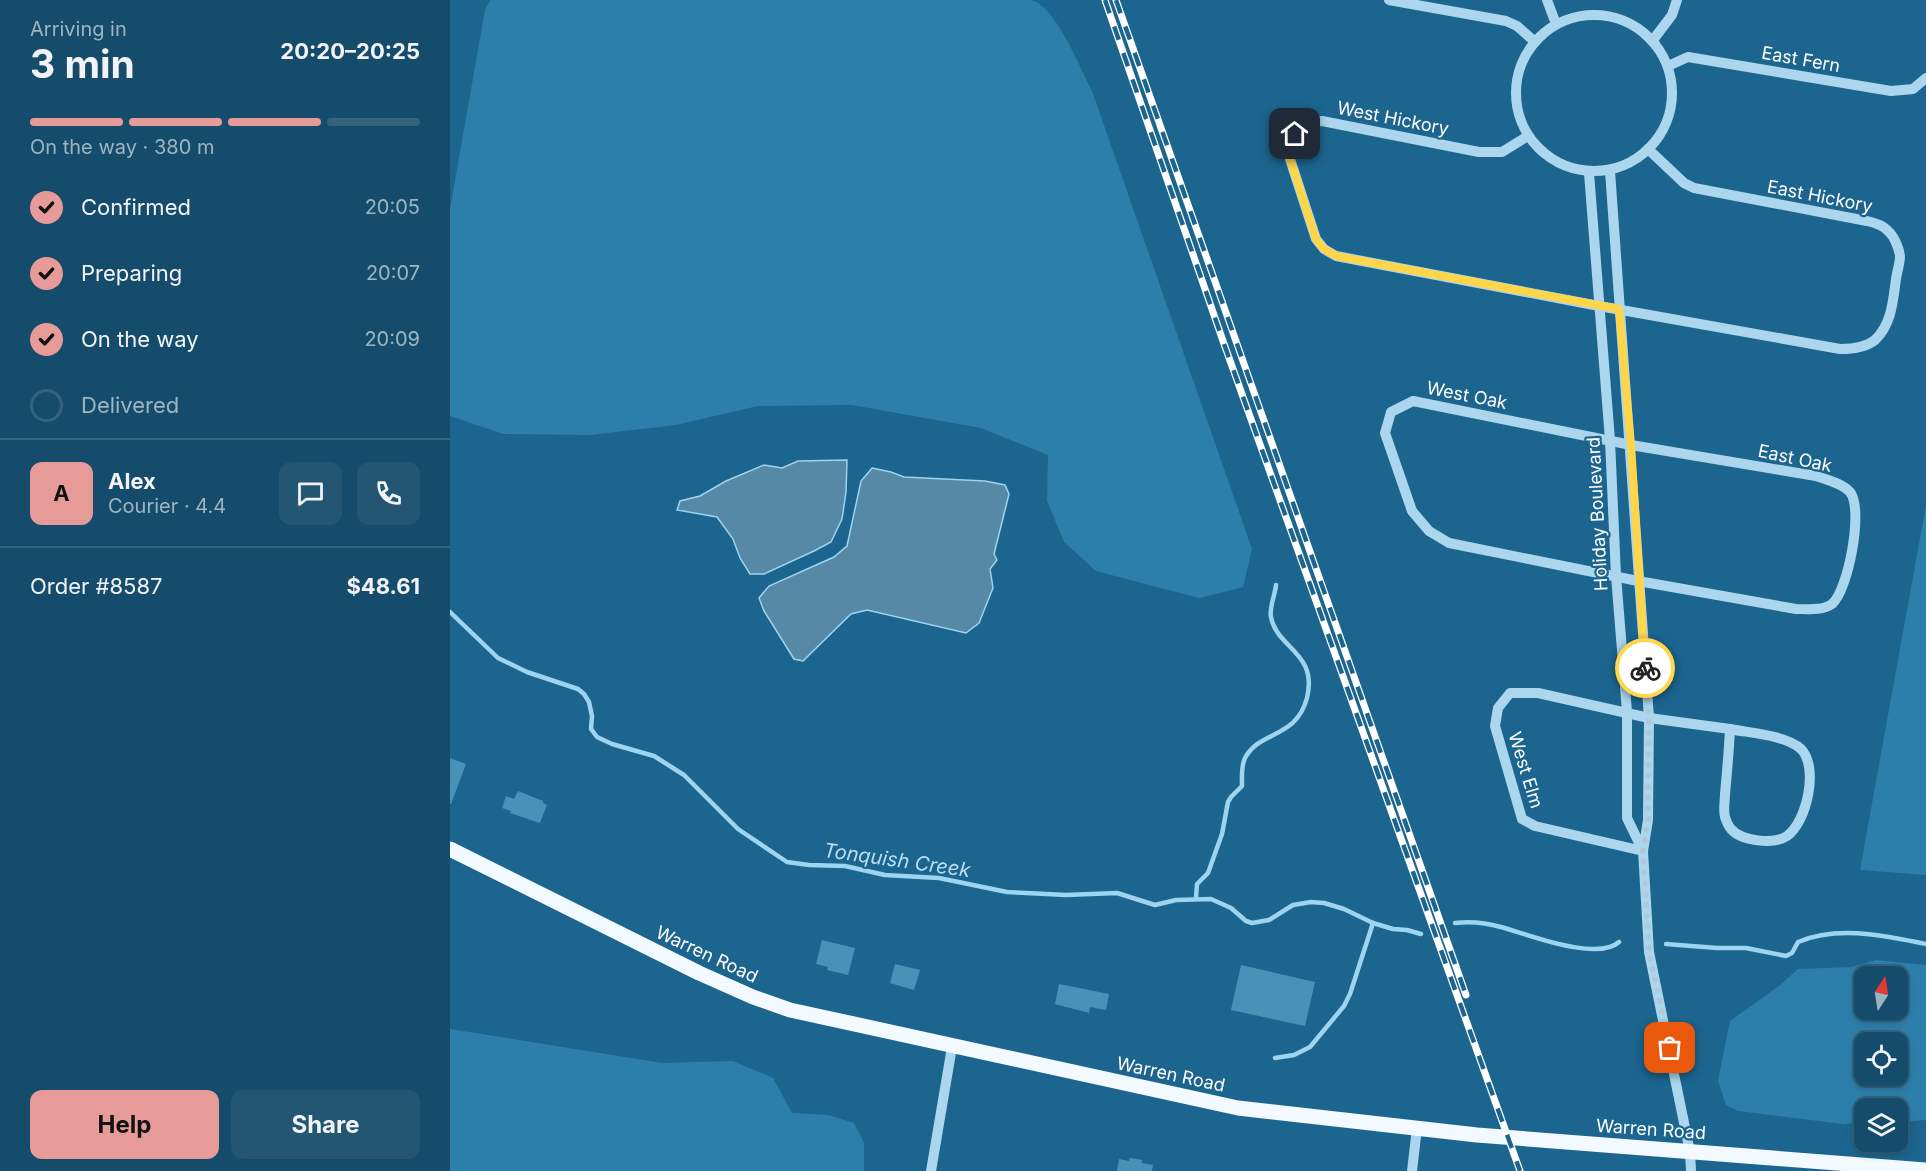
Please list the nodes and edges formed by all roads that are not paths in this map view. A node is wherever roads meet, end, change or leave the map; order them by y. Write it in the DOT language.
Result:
graph roads {
  1 [pos="1389,0"];
  2 [pos="1547,0"];
  3 [pos="1677,0"];
  4 [pos="1556,24"];
  5 [pos="1653,40"];
  6 [pos="1534,41"];
  7 [pos="1668,66"];
  8 [pos="1926,78"];
  9 [pos="1528,136"];
  10 [pos="1648,149"];
  11 [pos="1610,171"];
  12 [pos="1589,173"];
  13 [pos="1599,306"];
  14 [pos="1619,309"];
  15 [pos="1610,440"];
  16 [pos="1631,445"];
  17 [pos="1616,576"];
  18 [pos="1638,581"];
  19 [pos="1627,712"];
  20 [pos="1649,718"];
  21 [pos="1730,729"];
  22 [pos="450,849"];
  23 [pos="1643,851"];
  24 [pos="952,1047"];
  25 [pos="1418,1128"];
  26 [pos="1690,1152"];
  27 [pos="1868,1168"];
  28 [pos="1926,1170"];
  29 [pos="931,1171"];
  30 [pos="1412,1171"];
  31 [pos="1691,1171"];
  1 -- 6 [label="street"];
  2 -- 4 [label="street"];
  3 -- 5 [label="street"];
  4 -- 5 [label="street"];
  4 -- 6 [label="street"];
  5 -- 7 [label="street"];
  6 -- 9 [label="street"];
  7 -- 8 [label="street, East Fern"];
  7 -- 10 [label="street"];
  9 -- 12 [label="street"];
  9 -- 13 [label="street, West Hickory"];
  10 -- 11 [label="street"];
  10 -- 14 [label="street, East Hickory"];
  11 -- 12 [label="street"];
  11 -- 14 [label="street, Holiday Boulevard"];
  12 -- 13 [label="street, Holiday Boulevard"];
  13 -- 14 [label="street, East Hickory"];
  13 -- 15 [label="street, Holiday Boulevard"];
  14 -- 16 [label="street, Holiday Boulevard"];
  15 -- 16 [label="street, East Oak"];
  15 -- 17 [label="street, Holiday Boulevard"];
  15 -- 17 [label="street, West Oak"];
  16 -- 18 [label="street, Holiday Boulevard"];
  16 -- 18 [label="street, East Oak"];
  17 -- 18 [label="street, East Oak"];
  17 -- 19 [label="street, Holiday Boulevard"];
  18 -- 20 [label="street, Holiday Boulevard"];
  19 -- 20 [label="street"];
  19 -- 23 [label="street, Holiday Boulevard"];
  19 -- 23 [label="street, West Elm"];
  20 -- 21 [label="street"];
  20 -- 23 [label="street, Holiday Boulevard"];
  21 -- 21 [label="street"];
  22 -- 24 [label="main road, Warren Road"];
  23 -- 26 [label="street, Holiday Boulevard"];
  24 -- 25 [label="main road, Warren Road"];
  24 -- 29 [label="street"];
  25 -- 26 [label="main road, Warren Road"];
  25 -- 30 [label="street"];
  26 -- 27 [label="main road, Warren Road"];
  26 -- 31 [label="street, Holiday Boulevard"];
  27 -- 28 [label="main road, Warren Road"];
}
